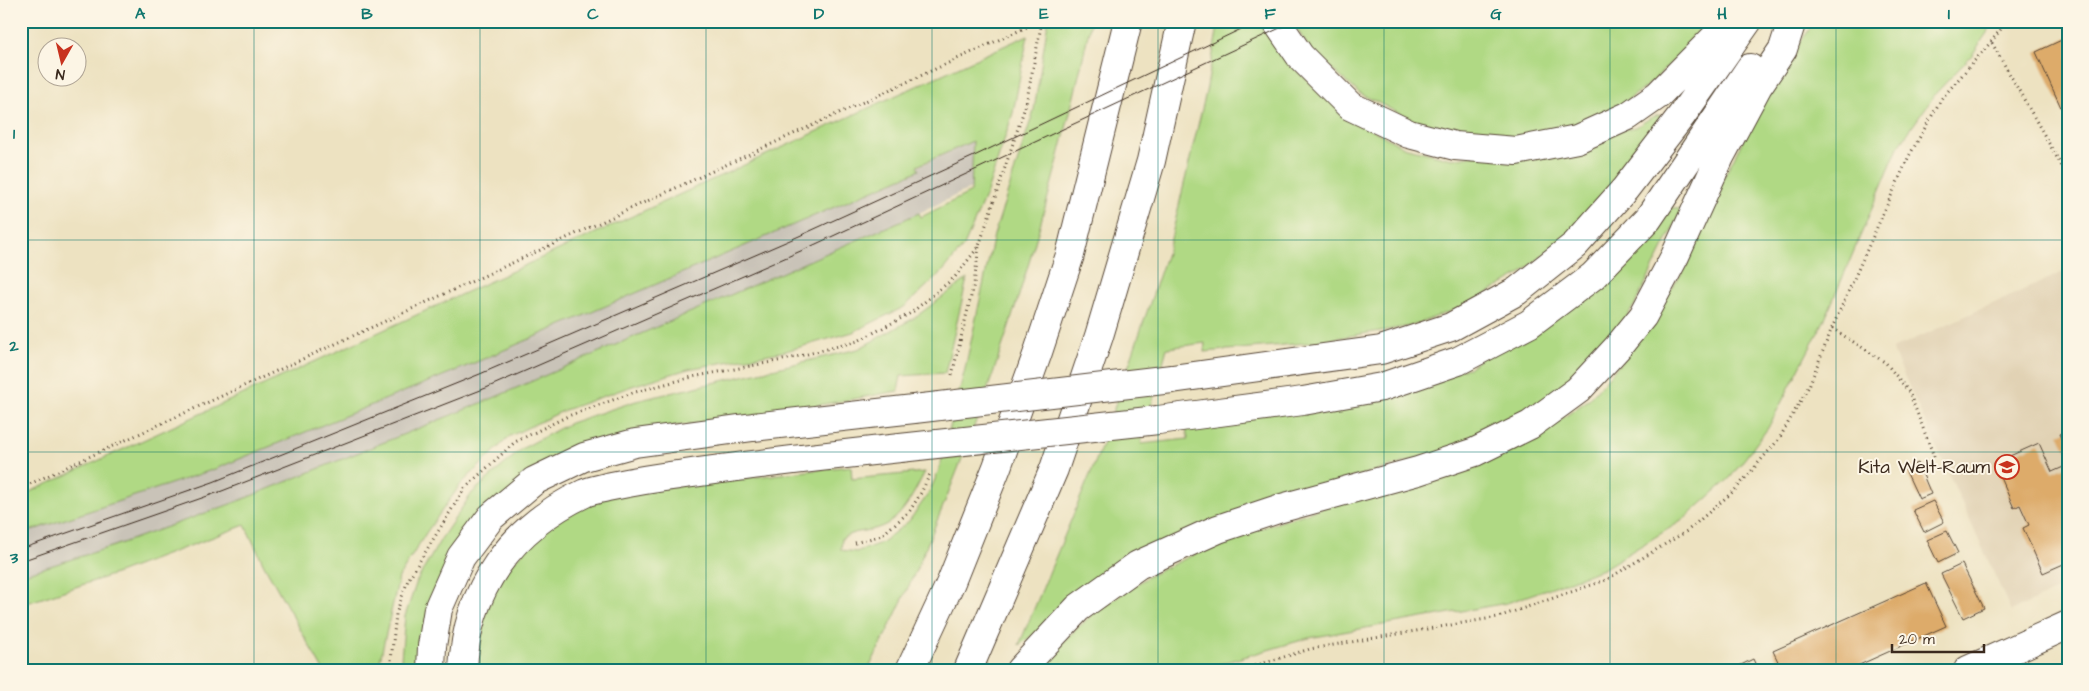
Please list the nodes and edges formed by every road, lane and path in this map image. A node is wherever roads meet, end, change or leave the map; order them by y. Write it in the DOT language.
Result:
graph roads {
  1 [pos="1041,21"];
  2 [pos="1128,21"];
  3 [pos="1182,21"];
  4 [pos="1276,21"];
  5 [pos="1731,21"];
  6 [pos="1748,21"];
  7 [pos="2007,21"];
  8 [pos="1792,23"];
  9 [pos="1992,42"];
  10 [pos="2068,177"];
  11 [pos="1832,328"];
  12 [pos="1935,459"];
  13 [pos="21,488"];
  14 [pos="2068,625"];
  15 [pos="390,670"];
  16 [pos="431,670"];
  17 [pos="463,670"];
  18 [pos="910,670"];
  19 [pos="968,670"];
  20 [pos="1020,670"];
  21 [pos="1241,670"];
  22 [pos="1968,670"];
  1 -- 13 [label="path"];
  1 -- 15 [label="path"];
  2 -- 18 [label="main road"];
  3 -- 19 [label="main road"];
  4 -- 5 [label="main road"];
  6 -- 16 [label="main road, bridge"];
  7 -- 9 [label="path"];
  8 -- 17 [label="main road, bridge"];
  8 -- 20 [label="main road"];
  9 -- 10 [label="path"];
  9 -- 11 [label="path"];
  11 -- 12 [label="path"];
  11 -- 21 [label="path"];
  14 -- 22 [label="main road"];
}
